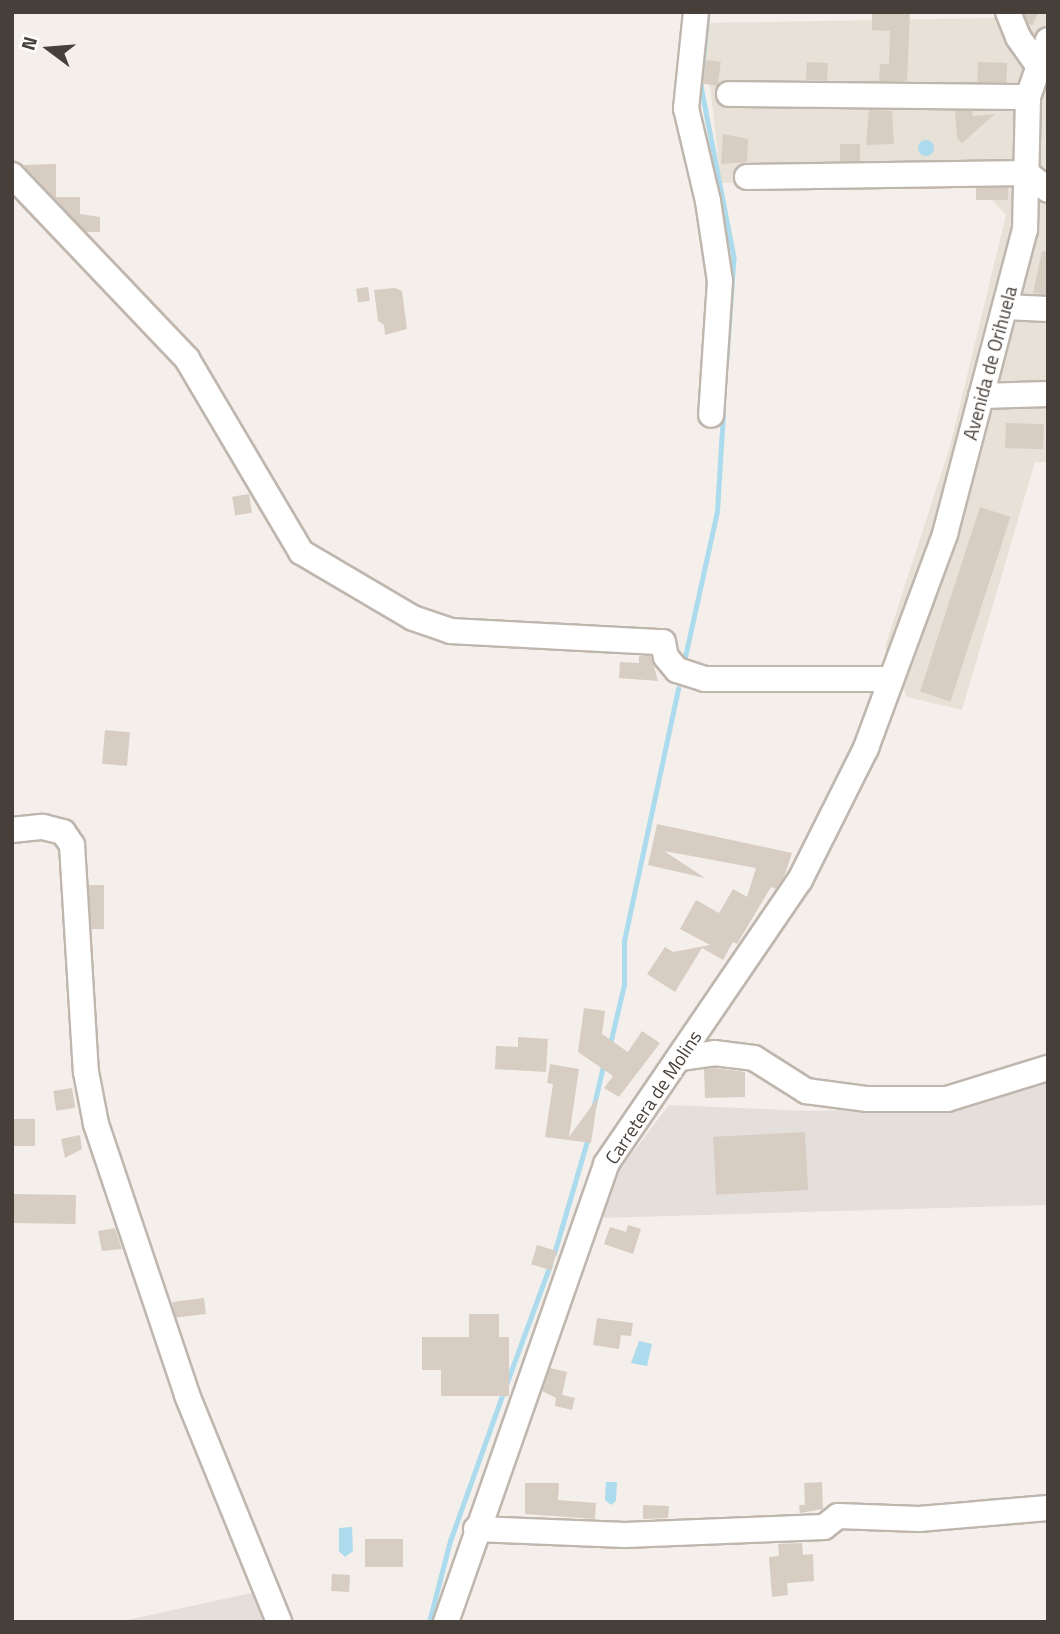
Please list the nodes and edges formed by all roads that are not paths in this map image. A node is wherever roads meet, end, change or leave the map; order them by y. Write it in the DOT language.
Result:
graph roads {
  1 [pos="696,12"];
  2 [pos="1008,12"];
  3 [pos="1048,40"];
  4 [pos="1036,63"];
  5 [pos="729,94"];
  6 [pos="1028,97"];
  7 [pos="1027,173"];
  8 [pos="12,174"];
  9 [pos="747,177"];
  10 [pos="1048,190"];
  11 [pos="1005,307"];
  12 [pos="1048,309"];
  13 [pos="1048,394"];
  14 [pos="981,396"];
  15 [pos="711,415"];
  16 [pos="891,679"];
  17 [pos="12,830"];
  18 [pos="680,1058"];
  19 [pos="1048,1068"];
  20 [pos="1048,1508"];
  21 [pos="476,1529"];
  22 [pos="279,1622"];
  23 [pos="446,1622"];
  1 -- 15 [label="street"];
  2 -- 4 [label="street"];
  3 -- 4 [label="street, Avenida de Orihuela"];
  4 -- 6 [label="street, Avenida de Orihuela"];
  5 -- 6 [label="street"];
  6 -- 7 [label="street, Avenida de Orihuela"];
  7 -- 9 [label="street"];
  7 -- 10 [label="street"];
  7 -- 11 [label="street, Avenida de Orihuela"];
  8 -- 16 [label="street"];
  11 -- 12 [label="street"];
  11 -- 14 [label="street, Avenida de Orihuela"];
  13 -- 14 [label="street"];
  14 -- 16 [label="street, Avenida de Orihuela"];
  16 -- 18 [label="street, Carretera de Molins"];
  17 -- 22 [label="street"];
  18 -- 19 [label="street"];
  18 -- 21 [label="street, Carretera de Molins"];
  20 -- 21 [label="street"];
  21 -- 23 [label="street, Carretera de Molins"];
}
